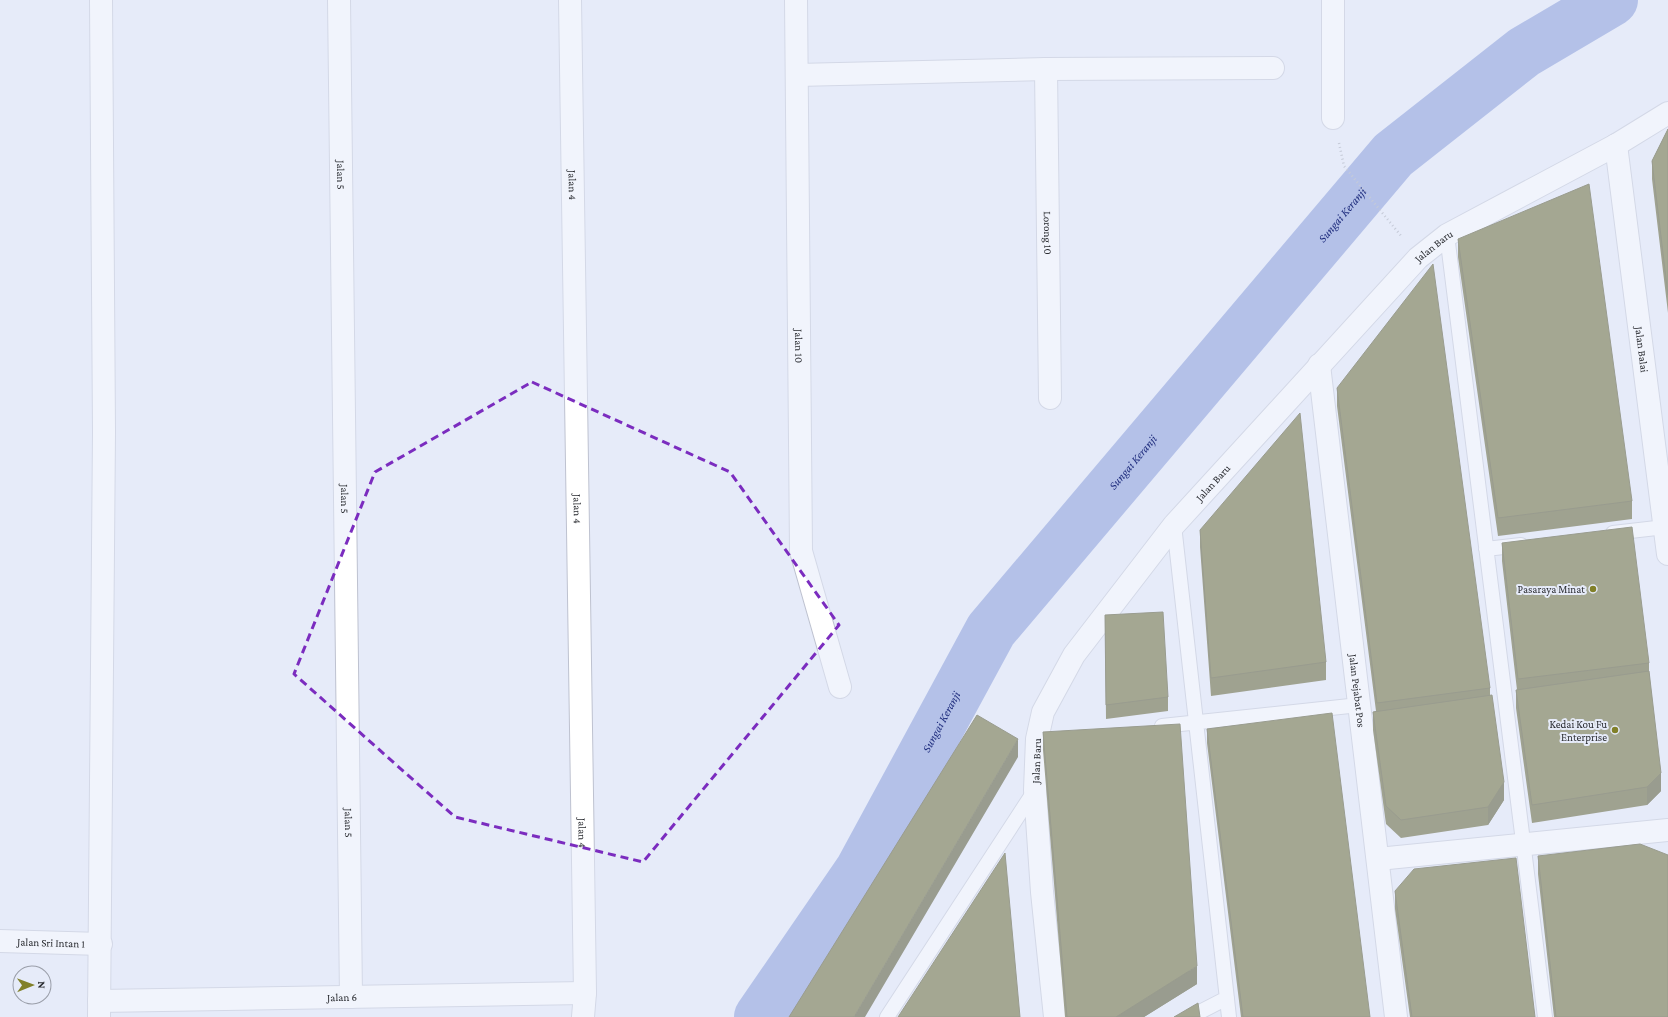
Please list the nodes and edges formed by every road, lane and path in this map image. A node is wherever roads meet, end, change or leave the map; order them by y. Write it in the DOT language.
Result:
graph roads {
  1 [pos="101,0"];
  2 [pos="339,0"];
  3 [pos="570,0"];
  4 [pos="796,0"];
  5 [pos="1333,0"];
  6 [pos="1273,68"];
  7 [pos="1046,69"];
  8 [pos="797,75"];
  9 [pos="1668,113"];
  10 [pos="1333,118"];
  11 [pos="1616,145"];
  12 [pos="1344,166"];
  13 [pos="1388,219"];
  14 [pos="1447,235"];
  15 [pos="1319,365"];
  16 [pos="1050,398"];
  17 [pos="1174,525"];
  18 [pos="1666,527"];
  19 [pos="1602,535"];
  20 [pos="1532,543"];
  21 [pos="1486,549"];
  22 [pos="1668,554"];
  23 [pos="840,687"];
  24 [pos="1359,705"];
  25 [pos="1196,722"];
  26 [pos="1151,727"];
  27 [pos="1035,790"];
  28 [pos="1668,830"];
  29 [pos="1523,844"];
  30 [pos="1378,859"];
  31 [pos="0,941"];
  32 [pos="101,944"];
  33 [pos="585,993"];
  34 [pos="351,997"];
  35 [pos="1227,998"];
  36 [pos="99,1009"];
  37 [pos="583,1017"];
  38 [pos="887,1017"];
  39 [pos="1055,1017"];
  40 [pos="1190,1017"];
  41 [pos="1229,1017"];
  42 [pos="1396,1017"];
  43 [pos="1545,1017"];
  1 -- 32 [label="street"];
  2 -- 34 [label="street, Jalan 5"];
  3 -- 33 [label="street, Jalan 4"];
  4 -- 8 [label="street, Jalan 10"];
  5 -- 10 [label="street"];
  6 -- 7 [label="street"];
  7 -- 8 [label="street"];
  7 -- 16 [label="street, Lorong 10"];
  8 -- 23 [label="street, Jalan 10"];
  9 -- 11 [label="street, Jalan Baru"];
  11 -- 14 [label="street, Jalan Baru"];
  11 -- 18 [label="street, Jalan Balai"];
  12 -- 13 [label="path"];
  14 -- 15 [label="street, Jalan Baru"];
  14 -- 21 [label="lane"];
  15 -- 17 [label="street, Jalan Baru"];
  15 -- 24 [label="street, Jalan Pejabat Pos"];
  17 -- 25 [label="lane"];
  17 -- 27 [label="street, Jalan Baru"];
  18 -- 19 [label="lane"];
  18 -- 22 [label="street, Jalan Balai"];
  20 -- 21 [label="lane"];
  21 -- 29 [label="lane"];
  24 -- 25 [label="lane"];
  24 -- 30 [label="street, Jalan Pejabat Pos"];
  25 -- 26 [label="lane"];
  25 -- 35 [label="lane"];
  27 -- 38 [label="lane"];
  27 -- 39 [label="street, Jalan Baru"];
  28 -- 29 [label="street"];
  29 -- 30 [label="street"];
  29 -- 43 [label="lane"];
  30 -- 42 [label="street, Jalan Pejabat Pos"];
  31 -- 32 [label="street, Jalan Sri Intan 1"];
  32 -- 36 [label="street"];
  33 -- 34 [label="street, Jalan 6"];
  33 -- 37 [label="street, Jalan 4"];
  34 -- 36 [label="street, Jalan 6"];
  35 -- 40 [label="lane"];
  35 -- 41 [label="lane"];
}
